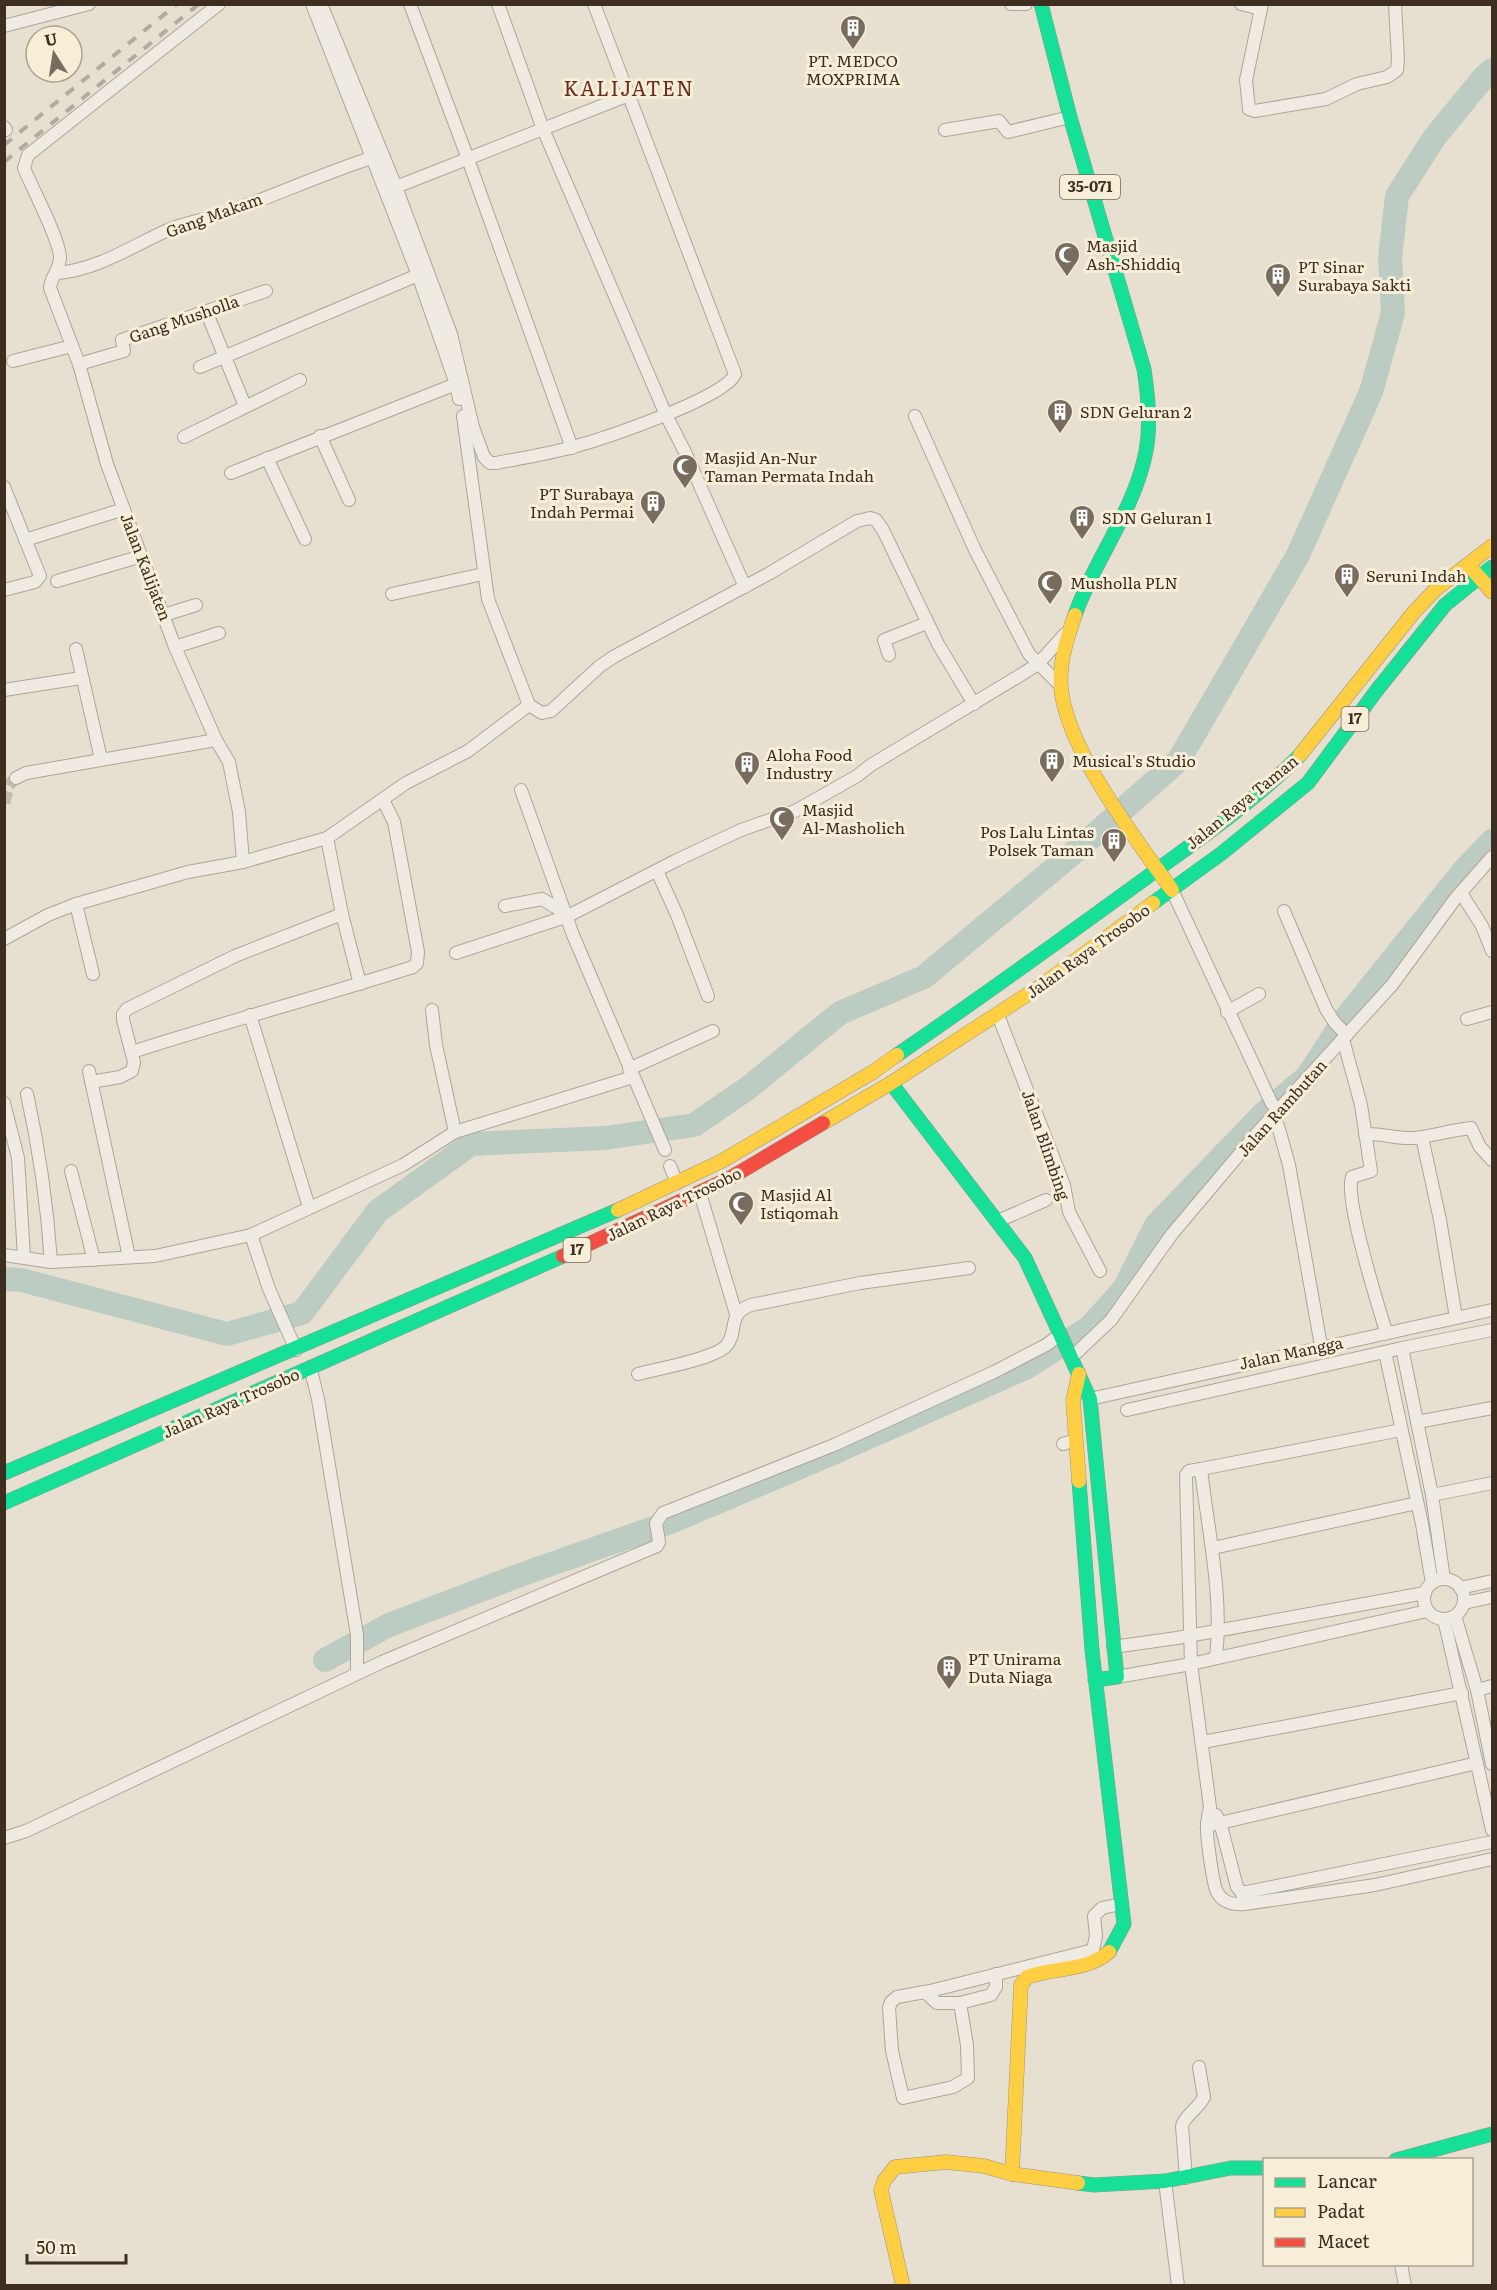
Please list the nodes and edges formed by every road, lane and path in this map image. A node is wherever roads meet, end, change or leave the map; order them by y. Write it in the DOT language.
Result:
graph roads {
  1 [pos="89,4"];
  2 [pos="219,4"];
  3 [pos="312,4"];
  4 [pos="321,4"];
  5 [pos="410,4"];
  6 [pos="498,4"];
  7 [pos="594,4"];
  8 [pos="1011,4"];
  9 [pos="1026,4"];
  10 [pos="1041,4"];
  11 [pos="1242,4"];
  12 [pos="1395,4"];
  13 [pos="1262,7"];
  14 [pos="4,26"];
  15 [pos="629,95"];
  16 [pos="1070,117"];
  17 [pos="543,129"];
  18 [pos="945,130"];
  19 [pos="371,158"];
  20 [pos="468,159"];
  21 [pos="396,187"];
  22 [pos="57,273"];
  23 [pos="418,275"];
  24 [pos="266,291"];
  25 [pos="206,311"];
  26 [pos="72,346"];
  27 [pos="225,357"];
  28 [pos="13,361"];
  29 [pos="79,364"];
  30 [pos="200,367"];
  31 [pos="300,380"];
  32 [pos="456,384"];
  33 [pos="245,406"];
  34 [pos="666,416"];
  35 [pos="915,416"];
  36 [pos="320,436"];
  37 [pos="184,437"];
  38 [pos="572,448"];
  39 [pos="267,458"];
  40 [pos="231,473"];
  41 [pos="4,487"];
  42 [pos="349,500"];
  43 [pos="124,509"];
  44 [pos="305,539"];
  45 [pos="26,540"];
  46 [pos="1492,546"];
  47 [pos="142,556"];
  48 [pos="1468,563"];
  49 [pos="1492,567"];
  50 [pos="483,574"];
  51 [pos="1479,576"];
  52 [pos="57,581"];
  53 [pos="745,587"];
  54 [pos="4,590"];
  55 [pos="1492,592"];
  56 [pos="393,594"];
  57 [pos="196,605"];
  58 [pos="164,615"];
  59 [pos="927,622"];
  60 [pos="1068,631"];
  61 [pos="219,633"];
  62 [pos="175,647"];
  63 [pos="75,649"];
  64 [pos="889,655"];
  65 [pos="1038,664"];
  66 [pos="81,678"];
  67 [pos="1061,686"];
  68 [pos="4,690"];
  69 [pos="974,704"];
  70 [pos="529,705"];
  71 [pos="216,740"];
  72 [pos="101,759"];
  73 [pos="16,778"];
  74 [pos="521,790"];
  75 [pos="388,796"];
  76 [pos="327,838"];
  77 [pos="1492,857"];
  78 [pos="243,862"];
  79 [pos="1158,869"];
  80 [pos="657,871"];
  81 [pos="1172,890"];
  82 [pos="1461,893"];
  83 [pos="76,904"];
  84 [pos="505,906"];
  85 [pos="1284,911"];
  86 [pos="342,914"];
  87 [pos="568,915"];
  88 [pos="4,939"];
  89 [pos="1492,951"];
  90 [pos="456,953"];
  91 [pos="93,974"];
  92 [pos="360,984"];
  93 [pos="1259,994"];
  94 [pos="708,996"];
  95 [pos="432,1011"];
  96 [pos="1227,1012"];
  97 [pos="1492,1012"];
  98 [pos="250,1015"];
  99 [pos="998,1015"];
  100 [pos="1467,1019"];
  101 [pos="712,1031"];
  102 [pos="1342,1032"];
  103 [pos="132,1052"];
  104 [pos="631,1073"];
  105 [pos="891,1083"];
  106 [pos="27,1094"];
  107 [pos="4,1103"];
  108 [pos="1274,1109"];
  109 [pos="461,1130"];
  110 [pos="1365,1134"];
  111 [pos="1422,1137"];
  112 [pos="664,1148"];
  113 [pos="1492,1160"];
  114 [pos="670,1166"];
  115 [pos="71,1171"];
  116 [pos="676,1183"];
  117 [pos="700,1193"];
  118 [pos="1046,1200"];
  119 [pos="309,1207"];
  120 [pos="998,1221"];
  121 [pos="250,1234"];
  122 [pos="4,1255"];
  123 [pos="24,1257"];
  124 [pos="129,1257"];
  125 [pos="94,1260"];
  126 [pos="51,1262"];
  127 [pos="969,1268"];
  128 [pos="1100,1271"];
  129 [pos="1492,1310"];
  130 [pos="736,1314"];
  131 [pos="1456,1318"];
  132 [pos="1492,1330"];
  133 [pos="1386,1332"];
  134 [pos="1065,1345"];
  135 [pos="1321,1346"];
  136 [pos="1402,1348"];
  137 [pos="296,1350"];
  138 [pos="1385,1352"];
  139 [pos="310,1367"];
  140 [pos="638,1374"];
  141 [pos="1079,1374"];
  142 [pos="1090,1399"];
  143 [pos="1492,1408"];
  144 [pos="1127,1410"];
  145 [pos="1417,1422"];
  146 [pos="1401,1430"];
  147 [pos="1201,1469"];
  148 [pos="4,1473"];
  149 [pos="1492,1483"];
  150 [pos="1432,1495"];
  151 [pos="4,1503"];
  152 [pos="1417,1503"];
  153 [pos="1213,1548"];
  154 [pos="1492,1581"];
  155 [pos="1434,1585"];
  156 [pos="1460,1588"];
  157 [pos="1492,1597"];
  158 [pos="1464,1603"];
  159 [pos="1427,1611"];
  160 [pos="1449,1617"];
  161 [pos="1219,1630"];
  162 [pos="1192,1635"];
  163 [pos="1113,1647"];
  164 [pos="1092,1650"];
  165 [pos="1216,1658"];
  166 [pos="1191,1664"];
  167 [pos="357,1673"];
  168 [pos="1117,1677"];
  169 [pos="1095,1680"];
  170 [pos="1492,1686"];
  171 [pos="1477,1690"];
  172 [pos="1462,1693"];
  173 [pos="1203,1742"];
  174 [pos="1478,1763"];
  175 [pos="1492,1764"];
  176 [pos="1210,1807"];
  177 [pos="1220,1822"];
  178 [pos="1207,1826"];
  179 [pos="1492,1830"];
  180 [pos="4,1838"];
  181 [pos="1492,1842"];
  182 [pos="1492,1859"];
  183 [pos="1244,1899"];
  184 [pos="1121,1904"];
  185 [pos="996,1974"];
  186 [pos="925,1992"];
  187 [pos="960,2003"];
  188 [pos="1199,2067"];
  189 [pos="1492,2134"];
  190 [pos="1403,2158"];
  191 [pos="1263,2168"];
  192 [pos="1012,2174"];
  193 [pos="1186,2178"];
  194 [pos="1165,2181"];
  195 [pos="1401,2266"];
  196 [pos="903,2286"];
  197 [pos="1178,2286"];
  198 [pos="1405,2286"];
  1 -- 14 [label="street"];
  2 -- 22 [label="street, Jalan Kalijaten"];
  3 -- 19 [label="street"];
  4 -- 21 [label="street"];
  5 -- 20 [label="street"];
  6 -- 17 [label="street"];
  7 -- 15 [label="street"];
  8 -- 9 [label="street"];
  10 -- 16 [label="main road, 35-071"];
  11 -- 13 [label="street"];
  12 -- 13 [label="street"];
  15 -- 17 [label="street"];
  15 -- 34 [label="street"];
  16 -- 18 [label="street"];
  16 -- 60 [label="main road, 35-071"];
  17 -- 20 [label="street"];
  17 -- 34 [label="street"];
  19 -- 22 [label="street, Gang Makam"];
  19 -- 23 [label="street"];
  20 -- 21 [label="street"];
  20 -- 38 [label="street"];
  21 -- 38 [label="street"];
  22 -- 26 [label="street, Jalan Kalijaten"];
  23 -- 27 [label="street"];
  23 -- 32 [label="street"];
  24 -- 25 [label="street, Gang Musholla"];
  25 -- 27 [label="street"];
  25 -- 29 [label="street, Gang Musholla"];
  26 -- 28 [label="street"];
  26 -- 29 [label="street, Jalan Kalijaten"];
  27 -- 30 [label="street"];
  27 -- 33 [label="street"];
  29 -- 43 [label="street, Jalan Kalijaten"];
  31 -- 33 [label="street"];
  32 -- 36 [label="street"];
  32 -- 50 [label="street"];
  33 -- 37 [label="street"];
  34 -- 38 [label="street"];
  34 -- 53 [label="street"];
  35 -- 65 [label="street"];
  36 -- 39 [label="street"];
  36 -- 42 [label="street"];
  39 -- 40 [label="street"];
  39 -- 44 [label="street"];
  41 -- 45 [label="street"];
  43 -- 45 [label="street"];
  43 -- 47 [label="street, Jalan Kalijaten"];
  45 -- 54 [label="street"];
  46 -- 48 [label="main road, Jalan Raya Taman / 17"];
  47 -- 52 [label="street"];
  47 -- 58 [label="street, Jalan Kalijaten"];
  48 -- 51 [label="main road"];
  48 -- 79 [label="main road, Jalan Raya Taman / 17"];
  49 -- 51 [label="main road, Jalan Raya Taman / 17"];
  50 -- 56 [label="street"];
  50 -- 70 [label="street"];
  51 -- 55 [label="main road"];
  51 -- 81 [label="main road, Jalan Raya Taman / 17"];
  53 -- 59 [label="street"];
  53 -- 70 [label="street"];
  57 -- 58 [label="street"];
  58 -- 62 [label="street, Jalan Kalijaten"];
  59 -- 64 [label="street"];
  59 -- 69 [label="street"];
  60 -- 65 [label="street"];
  60 -- 67 [label="main road, 35-071"];
  61 -- 62 [label="street"];
  62 -- 71 [label="street, Jalan Kalijaten"];
  63 -- 66 [label="street"];
  65 -- 67 [label="street"];
  65 -- 69 [label="street"];
  66 -- 68 [label="street"];
  66 -- 72 [label="street"];
  67 -- 79 [label="main road, 35-071"];
  69 -- 80 [label="street"];
  70 -- 75 [label="street"];
  71 -- 72 [label="street"];
  71 -- 78 [label="street, Jalan Kalijaten"];
  72 -- 73 [label="street"];
  74 -- 87 [label="street"];
  75 -- 76 [label="street"];
  75 -- 92 [label="street"];
  76 -- 78 [label="street"];
  76 -- 86 [label="street"];
  77 -- 82 [label="street, Jalan Rambutan"];
  78 -- 83 [label="street"];
  79 -- 81 [label="main road, 35-071"];
  79 -- 116 [label="main road, Jalan Raya Trosobo / 17"];
  80 -- 87 [label="street"];
  80 -- 94 [label="street"];
  81 -- 96 [label="street"];
  81 -- 99 [label="main road, Jalan Raya Trosobo / 17"];
  82 -- 89 [label="street"];
  82 -- 102 [label="street, Jalan Rambutan"];
  83 -- 88 [label="street"];
  83 -- 91 [label="street"];
  84 -- 87 [label="street"];
  85 -- 102 [label="street"];
  86 -- 92 [label="street"];
  86 -- 103 [label="street"];
  87 -- 90 [label="street"];
  87 -- 104 [label="street"];
  92 -- 98 [label="street"];
  93 -- 96 [label="street"];
  95 -- 109 [label="street"];
  96 -- 108 [label="street"];
  97 -- 100 [label="street"];
  98 -- 103 [label="street"];
  98 -- 119 [label="street"];
  99 -- 105 [label="main road, Jalan Raya Trosobo / 17"];
  99 -- 128 [label="street, Jalan Blimbing"];
  101 -- 104 [label="street"];
  102 -- 108 [label="street, Jalan Rambutan"];
  102 -- 110 [label="street"];
  103 -- 124 [label="street"];
  104 -- 109 [label="street"];
  104 -- 112 [label="street"];
  105 -- 117 [label="main road, Jalan Raya Trosobo / 17"];
  105 -- 120 [label="main road"];
  106 -- 126 [label="street"];
  107 -- 123 [label="street"];
  108 -- 134 [label="street, Jalan Rambutan"];
  108 -- 135 [label="street"];
  109 -- 119 [label="street"];
  110 -- 111 [label="street"];
  110 -- 133 [label="street"];
  111 -- 113 [label="street"];
  111 -- 131 [label="street"];
  114 -- 116 [label="street"];
  115 -- 125 [label="street"];
  116 -- 137 [label="main road, Jalan Raya Trosobo / 17"];
  117 -- 130 [label="street"];
  117 -- 139 [label="main road, Jalan Raya Trosobo / 17"];
  118 -- 120 [label="street"];
  119 -- 121 [label="street"];
  120 -- 134 [label="main road"];
  121 -- 124 [label="street"];
  121 -- 137 [label="street"];
  122 -- 123 [label="street"];
  123 -- 126 [label="street"];
  124 -- 125 [label="street"];
  125 -- 126 [label="street"];
  127 -- 130 [label="street"];
  129 -- 131 [label="street, Jalan Mangga"];
  130 -- 140 [label="street"];
  131 -- 133 [label="street, Jalan Mangga"];
  132 -- 136 [label="street"];
  133 -- 135 [label="street, Jalan Mangga"];
  134 -- 141 [label="main road"];
  134 -- 167 [label="street, Jalan Rambutan"];
  135 -- 142 [label="street, Jalan Mangga"];
  136 -- 138 [label="street"];
  136 -- 145 [label="street"];
  137 -- 148 [label="main road, Jalan Raya Trosobo / 17"];
  138 -- 144 [label="street"];
  138 -- 146 [label="street"];
  139 -- 151 [label="main road, Jalan Raya Trosobo / 17"];
  139 -- 167 [label="street"];
  141 -- 142 [label="main road"];
  141 -- 164 [label="main road"];
  142 -- 163 [label="main road"];
  143 -- 145 [label="street"];
  145 -- 150 [label="street"];
  146 -- 147 [label="street"];
  146 -- 152 [label="street"];
  147 -- 153 [label="street"];
  147 -- 162 [label="street"];
  149 -- 150 [label="street"];
  150 -- 155 [label="street"];
  152 -- 153 [label="street"];
  152 -- 155 [label="street"];
  153 -- 161 [label="street"];
  154 -- 156 [label="street"];
  155 -- 156 [label="street"];
  155 -- 159 [label="street"];
  155 -- 161 [label="street"];
  156 -- 158 [label="street"];
  157 -- 158 [label="street"];
  158 -- 160 [label="street"];
  159 -- 160 [label="street"];
  159 -- 165 [label="street"];
  160 -- 171 [label="street"];
  160 -- 172 [label="street"];
  161 -- 162 [label="street"];
  161 -- 165 [label="street"];
  162 -- 163 [label="street"];
  162 -- 166 [label="street"];
  163 -- 164 [label="main road"];
  163 -- 168 [label="main road"];
  164 -- 169 [label="main road"];
  165 -- 166 [label="street"];
  166 -- 168 [label="street"];
  166 -- 173 [label="street"];
  167 -- 180 [label="street"];
  168 -- 169 [label="main road"];
  169 -- 184 [label="main road"];
  170 -- 171 [label="street"];
  171 -- 175 [label="street"];
  172 -- 173 [label="street"];
  172 -- 174 [label="street"];
  173 -- 176 [label="street"];
  174 -- 177 [label="street"];
  174 -- 179 [label="street"];
  176 -- 177 [label="street"];
  176 -- 178 [label="street"];
  177 -- 178 [label="street"];
  177 -- 183 [label="street"];
  178 -- 183 [label="street"];
  181 -- 183 [label="street"];
  182 -- 183 [label="street"];
  184 -- 185 [label="street"];
  184 -- 192 [label="main road"];
  185 -- 186 [label="street"];
  185 -- 187 [label="street"];
  186 -- 187 [label="street"];
  186 -- 187 [label="street"];
  188 -- 193 [label="street"];
  189 -- 190 [label="main road"];
  191 -- 193 [label="main road"];
  192 -- 194 [label="main road"];
  192 -- 196 [label="main road"];
  193 -- 194 [label="main road"];
  194 -- 197 [label="street"];
  195 -- 198 [label="street"];
}
